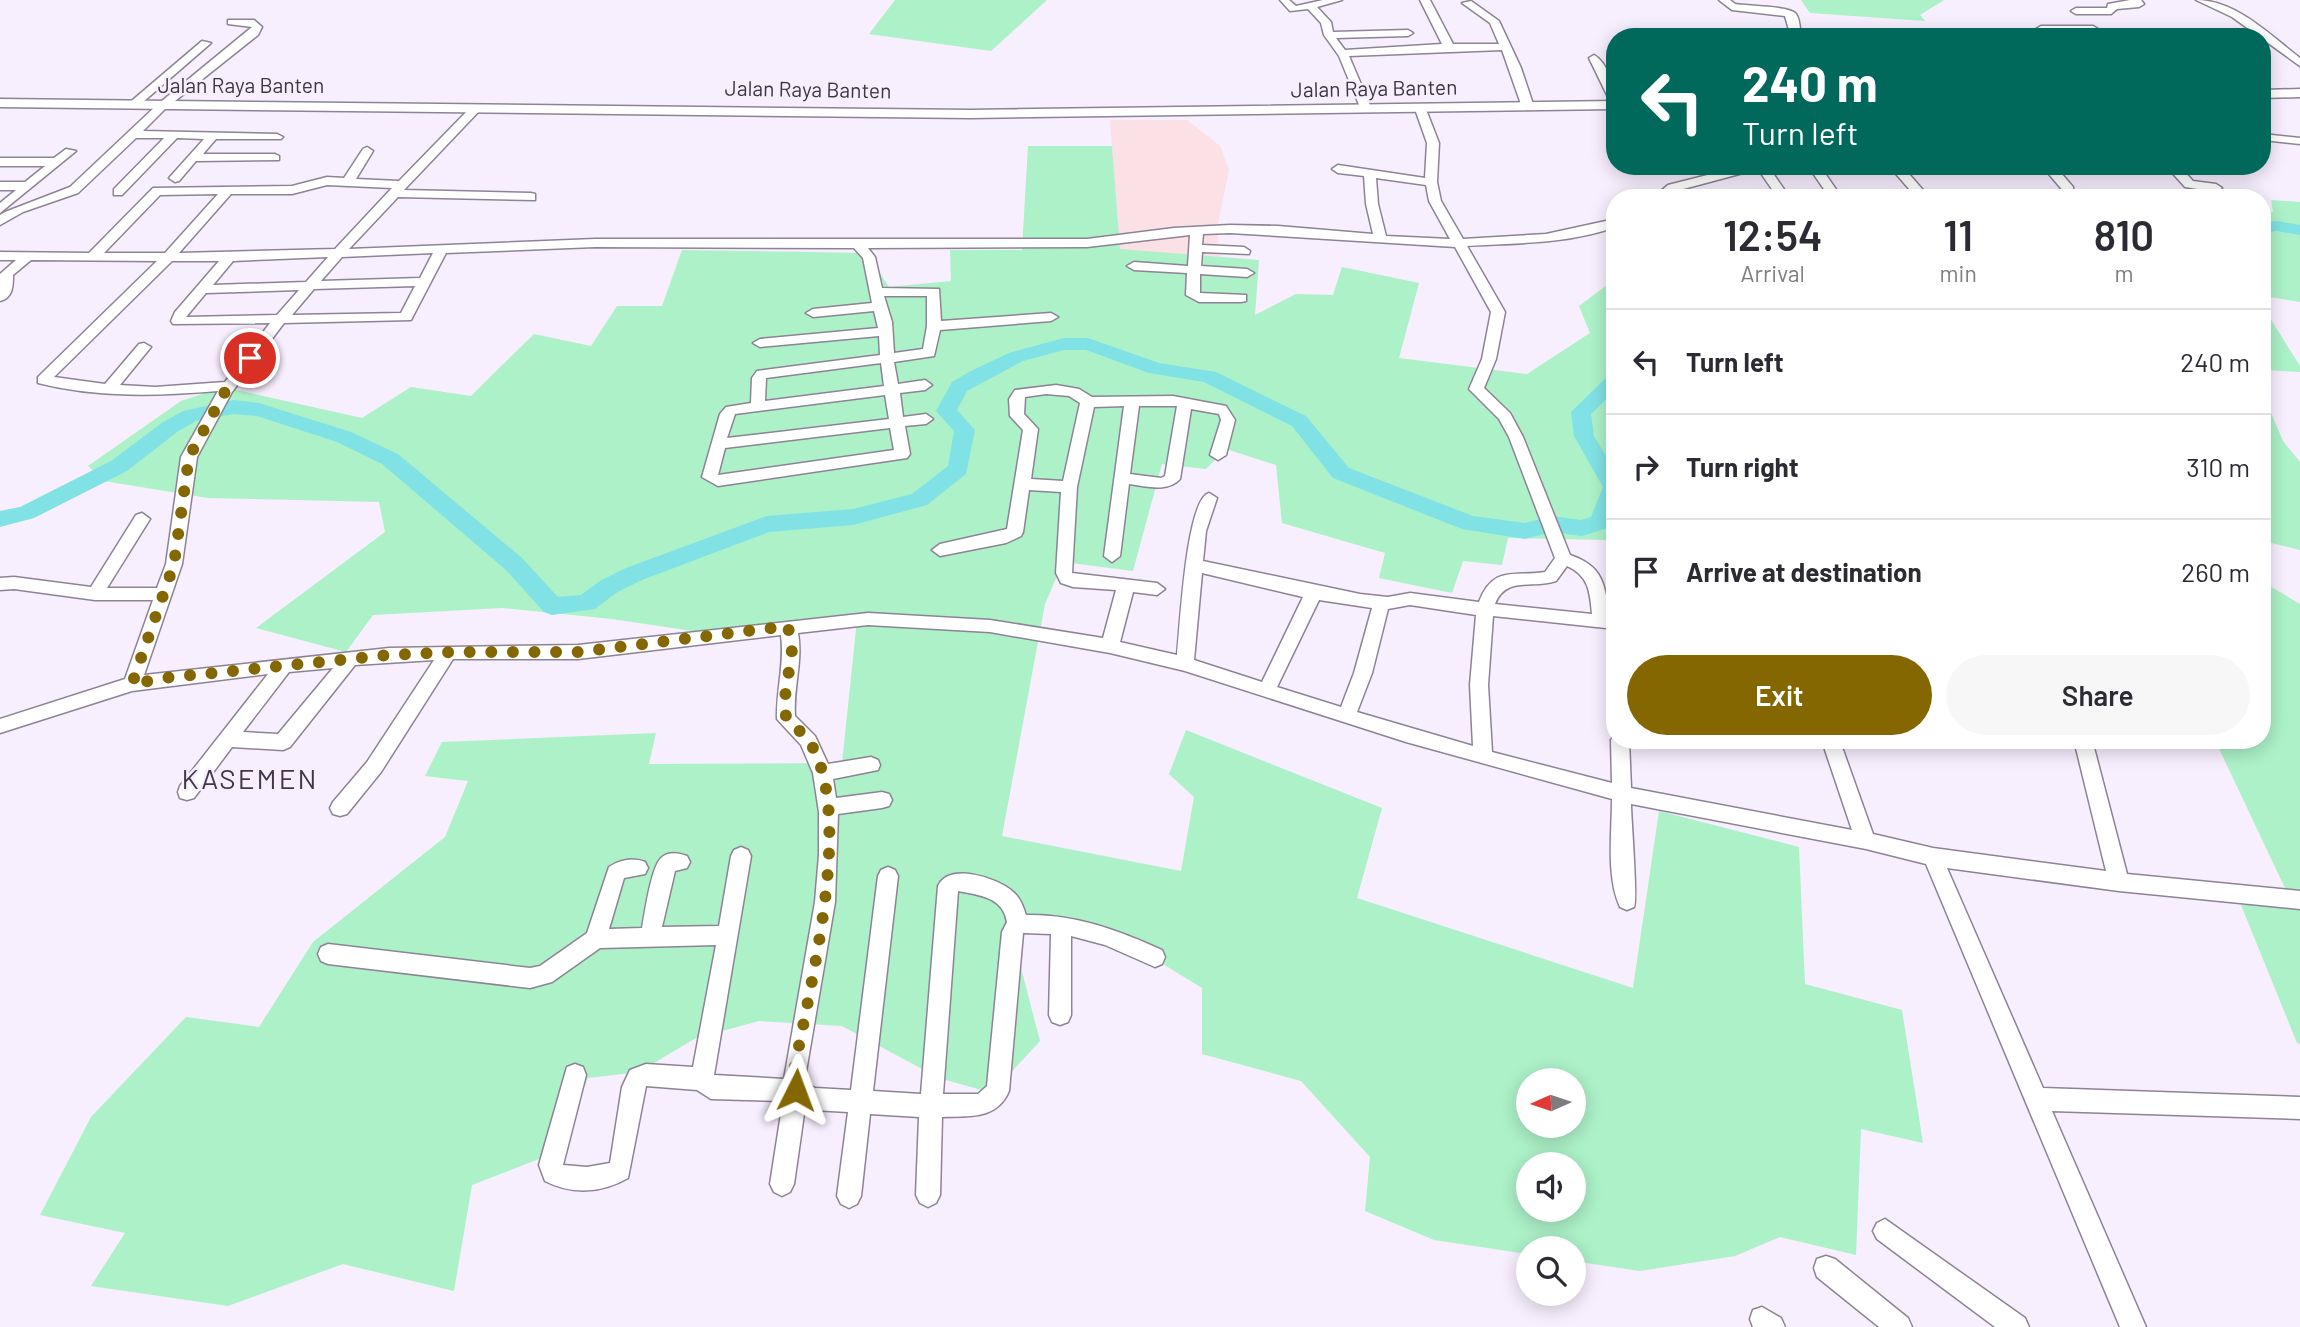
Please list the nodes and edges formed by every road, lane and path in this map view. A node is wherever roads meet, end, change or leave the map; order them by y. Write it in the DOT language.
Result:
graph roads {
  1 [pos="1425,0"];
  2 [pos="1724,0"];
  3 [pos="1751,0"];
  4 [pos="2067,0"];
  5 [pos="2135,0"];
  6 [pos="2201,0"];
  7 [pos="1284,1"];
  8 [pos="1329,1"];
  9 [pos="1467,3"];
  10 [pos="1310,6"];
  11 [pos="2076,11"];
  12 [pos="1789,13"];
  13 [pos="232,22"];
  14 [pos="1795,28"];
  15 [pos="2092,28"];
  16 [pos="2253,28"];
  17 [pos="1408,33"];
  18 [pos="1329,35"];
  19 [pos="2271,41"];
  20 [pos="206,43"];
  21 [pos="1449,47"];
  22 [pos="1506,47"];
  23 [pos="1342,53"];
  24 [pos="1594,58"];
  25 [pos="2300,63"];
  26 [pos="1606,81"];
  27 [pos="2300,93"];
  28 [pos="2271,94"];
  29 [pos="0,103"];
  30 [pos="1606,105"];
  31 [pos="132,106"];
  32 [pos="162,107"];
  33 [pos="1528,107"];
  34 [pos="476,108"];
  35 [pos="1421,109"];
  36 [pos="1366,110"];
  37 [pos="132,134"];
  38 [pos="174,135"];
  39 [pos="214,135"];
  40 [pos="277,137"];
  41 [pos="2271,138"];
  42 [pos="2300,141"];
  43 [pos="70,151"];
  44 [pos="367,151"];
  45 [pos="194,158"];
  46 [pos="275,158"];
  47 [pos="0,162"];
  48 [pos="58,162"];
  49 [pos="1338,169"];
  50 [pos="1370,173"];
  51 [pos="1706,175"];
  52 [pos="1903,175"];
  53 [pos="2056,175"];
  54 [pos="2180,175"];
  55 [pos="175,178"];
  56 [pos="348,182"];
  57 [pos="1431,182"];
  58 [pos="0,186"];
  59 [pos="27,186"];
  60 [pos="2216,188"];
  61 [pos="399,189"];
  62 [pos="1671,189"];
  63 [pos="1916,189"];
  64 [pos="2068,189"];
  65 [pos="227,191"];
  66 [pos="118,192"];
  67 [pos="531,197"];
  68 [pos="5,210"];
  69 [pos="0,221"];
  70 [pos="1606,226"];
  71 [pos="1197,230"];
  72 [pos="1380,239"];
  73 [pos="1460,242"];
  74 [pos="859,246"];
  75 [pos="1196,248"];
  76 [pos="441,250"];
  77 [pos="1244,251"];
  78 [pos="337,254"];
  79 [pos="0,256"];
  80 [pos="28,256"];
  81 [pos="93,256"];
  82 [pos="169,256"];
  83 [pos="229,257"];
  84 [pos="1134,266"];
  85 [pos="1194,270"];
  86 [pos="1247,273"];
  87 [pos="425,282"];
  88 [pos="311,286"];
  89 [pos="203,289"];
  90 [pos="0,297"];
  91 [pos="1241,298"];
  92 [pos="877,299"];
  93 [pos="813,313"];
  94 [pos="1051,317"];
  95 [pos="279,321"];
  96 [pos="934,326"];
  97 [pos="886,331"];
  98 [pos="760,343"];
  99 [pos="144,347"];
  100 [pos="887,359"];
  101 [pos="925,385"];
  102 [pos="227,388"];
  103 [pos="109,389"];
  104 [pos="892,389"];
  105 [pos="1088,402"];
  106 [pos="1132,402"];
  107 [pos="1185,403"];
  108 [pos="758,405"];
  109 [pos="926,419"];
  110 [pos="896,421"];
  111 [pos="718,444"];
  112 [pos="1218,455"];
  113 [pos="1121,478"];
  114 [pos="1024,485"];
  115 [pos="1069,487"];
  116 [pos="1209,498"];
  117 [pos="142,519"];
  118 [pos="940,550"];
  119 [pos="1112,556"];
  120 [pos="1561,556"];
  121 [pos="1195,565"];
  122 [pos="0,584"];
  123 [pos="1126,585"];
  124 [pos="1157,589"];
  125 [pos="1314,592"];
  126 [pos="95,594"];
  127 [pos="165,594"];
  128 [pos="1382,603"];
  129 [pos="1485,609"];
  130 [pos="1606,615"];
  131 [pos="1606,622"];
  132 [pos="788,626"];
  133 [pos="1110,646"];
  134 [pos="448,653"];
  135 [pos="350,659"];
  136 [pos="1185,664"];
  137 [pos="284,666"];
  138 [pos="132,684"];
  139 [pos="1267,689"];
  140 [pos="1346,716"];
  141 [pos="0,726"];
  142 [pos="227,739"];
  143 [pos="1620,749"];
  144 [pos="1834,749"];
  145 [pos="2085,749"];
  146 [pos="1483,756"];
  147 [pos="871,765"];
  148 [pos="824,773"];
  149 [pos="187,792"];
  150 [pos="1621,792"];
  151 [pos="882,800"];
  152 [pos="829,807"];
  153 [pos="340,808"];
  154 [pos="1866,841"];
  155 [pos="741,856"];
  156 [pos="1933,857"];
  157 [pos="680,862"];
  158 [pos="638,867"];
  159 [pos="888,876"];
  160 [pos="2119,882"];
  161 [pos="2300,900"];
  162 [pos="1627,901"];
  163 [pos="1018,924"];
  164 [pos="1060,925"];
  165 [pos="650,936"];
  166 [pos="596,939"];
  167 [pos="727,940"];
  168 [pos="328,954"];
  169 [pos="1155,957"];
  170 [pos="1060,1015"];
  171 [pos="575,1075"];
  172 [pos="702,1079"];
  173 [pos="796,1090"];
  174 [pos="2035,1099"];
  175 [pos="861,1101"];
  176 [pos="931,1106"];
  177 [pos="2300,1108"];
  178 [pos="782,1184"];
  179 [pos="928,1195"];
  180 [pos="849,1196"];
  181 [pos="1885,1231"];
  182 [pos="1826,1268"];
  183 [pos="1899,1327"];
  184 [pos="2016,1327"];
  185 [pos="2133,1327"];
  1 -- 21 [label="street"];
  2 -- 12 [label="street"];
  3 -- 12 [label="street"];
  4 -- 11 [label="street"];
  5 -- 11 [label="street"];
  6 -- 16 [label="street"];
  7 -- 10 [label="street"];
  8 -- 10 [label="street"];
  9 -- 22 [label="street"];
  10 -- 18 [label="street"];
  11 -- 15 [label="street"];
  12 -- 14 [label="street"];
  13 -- 32 [label="street"];
  17 -- 18 [label="street"];
  18 -- 23 [label="street"];
  19 -- 25 [label="street"];
  20 -- 31 [label="street"];
  21 -- 22 [label="street"];
  21 -- 23 [label="street"];
  22 -- 33 [label="street"];
  23 -- 36 [label="street"];
  24 -- 26 [label="street"];
  27 -- 28 [label="main road"];
  29 -- 31 [label="main road, Jalan Raya Banten"];
  30 -- 33 [label="main road, Jalan Raya Banten"];
  31 -- 32 [label="main road, Jalan Raya Banten"];
  32 -- 34 [label="main road, Jalan Raya Banten"];
  32 -- 37 [label="street"];
  33 -- 35 [label="main road, Jalan Raya Banten"];
  34 -- 36 [label="main road, Jalan Raya Banten"];
  34 -- 61 [label="street"];
  35 -- 36 [label="main road, Jalan Raya Banten"];
  35 -- 57 [label="street"];
  37 -- 38 [label="street"];
  37 -- 68 [label="street"];
  38 -- 39 [label="street"];
  38 -- 66 [label="street"];
  39 -- 40 [label="street"];
  39 -- 45 [label="street"];
  41 -- 42 [label="street"];
  43 -- 48 [label="street"];
  44 -- 56 [label="street"];
  45 -- 46 [label="street"];
  45 -- 55 [label="street"];
  47 -- 48 [label="street"];
  48 -- 59 [label="street"];
  49 -- 50 [label="street"];
  50 -- 57 [label="street"];
  50 -- 72 [label="street"];
  51 -- 62 [label="street"];
  52 -- 63 [label="street"];
  53 -- 64 [label="street"];
  54 -- 60 [label="street"];
  56 -- 61 [label="street"];
  56 -- 65 [label="street"];
  57 -- 73 [label="street"];
  58 -- 59 [label="street"];
  59 -- 68 [label="street"];
  61 -- 67 [label="street"];
  61 -- 78 [label="street"];
  65 -- 81 [label="street"];
  65 -- 82 [label="street"];
  68 -- 69 [label="street"];
  70 -- 73 [label="street"];
  71 -- 72 [label="street"];
  71 -- 74 [label="street"];
  71 -- 75 [label="street"];
  72 -- 73 [label="street"];
  73 -- 120 [label="street"];
  74 -- 76 [label="street"];
  74 -- 92 [label="street"];
  75 -- 77 [label="street"];
  75 -- 85 [label="street"];
  76 -- 78 [label="street"];
  76 -- 87 [label="street"];
  78 -- 83 [label="street"];
  78 -- 88 [label="street"];
  79 -- 80 [label="street"];
  80 -- 81 [label="street"];
  80 -- 90 [label="street"];
  81 -- 82 [label="street"];
  82 -- 83 [label="street"];
  82 -- 103 [label="street"];
  83 -- 89 [label="street"];
  84 -- 85 [label="street"];
  85 -- 86 [label="street"];
  85 -- 91 [label="street"];
  87 -- 88 [label="street"];
  87 -- 95 [label="street"];
  88 -- 89 [label="street"];
  88 -- 95 [label="street"];
  89 -- 95 [label="street"];
  92 -- 93 [label="street"];
  92 -- 96 [label="street"];
  92 -- 97 [label="street"];
  94 -- 96 [label="street"];
  95 -- 102 [label="street"];
  96 -- 100 [label="street"];
  97 -- 98 [label="street"];
  97 -- 100 [label="street"];
  99 -- 103 [label="street"];
  100 -- 104 [label="street"];
  100 -- 108 [label="street"];
  101 -- 104 [label="street"];
  102 -- 103 [label="street"];
  102 -- 127 [label="street"];
  104 -- 108 [label="street"];
  104 -- 110 [label="street"];
  105 -- 106 [label="street"];
  105 -- 114 [label="street"];
  105 -- 115 [label="street"];
  106 -- 107 [label="street"];
  106 -- 113 [label="street"];
  107 -- 112 [label="street"];
  107 -- 113 [label="street"];
  108 -- 111 [label="street"];
  109 -- 110 [label="street"];
  110 -- 111 [label="street"];
  110 -- 111 [label="street"];
  113 -- 119 [label="street"];
  114 -- 115 [label="street"];
  114 -- 118 [label="street"];
  115 -- 123 [label="street"];
  116 -- 121 [label="street"];
  117 -- 126 [label="street"];
  120 -- 129 [label="street"];
  120 -- 130 [label="street"];
  121 -- 125 [label="street"];
  121 -- 136 [label="street"];
  122 -- 126 [label="street"];
  123 -- 124 [label="street"];
  123 -- 133 [label="street"];
  125 -- 128 [label="street"];
  125 -- 139 [label="street"];
  126 -- 127 [label="street"];
  127 -- 138 [label="street"];
  128 -- 129 [label="street"];
  128 -- 140 [label="street"];
  129 -- 131 [label="street"];
  129 -- 146 [label="street"];
  132 -- 133 [label="street"];
  132 -- 134 [label="street"];
  132 -- 148 [label="street"];
  133 -- 136 [label="street"];
  134 -- 135 [label="street"];
  134 -- 153 [label="street"];
  135 -- 137 [label="street"];
  135 -- 142 [label="street"];
  136 -- 139 [label="street"];
  137 -- 138 [label="street"];
  137 -- 142 [label="street"];
  138 -- 141 [label="street"];
  139 -- 140 [label="street"];
  140 -- 146 [label="street"];
  142 -- 149 [label="street"];
  143 -- 150 [label="street"];
  144 -- 154 [label="street"];
  145 -- 160 [label="street"];
  146 -- 150 [label="street"];
  147 -- 148 [label="street"];
  148 -- 152 [label="street"];
  150 -- 154 [label="street"];
  150 -- 162 [label="street"];
  151 -- 152 [label="street"];
  152 -- 173 [label="street"];
  154 -- 156 [label="street"];
  155 -- 167 [label="street"];
  156 -- 160 [label="street"];
  156 -- 174 [label="street"];
  157 -- 165 [label="street"];
  158 -- 166 [label="street"];
  159 -- 175 [label="street"];
  160 -- 161 [label="street"];
  163 -- 164 [label="street"];
  163 -- 176 [label="street"];
  163 -- 176 [label="street"];
  164 -- 169 [label="street"];
  164 -- 170 [label="street"];
  165 -- 166 [label="street"];
  165 -- 167 [label="street"];
  166 -- 168 [label="street"];
  167 -- 172 [label="street"];
  171 -- 172 [label="street"];
  172 -- 173 [label="street"];
  173 -- 175 [label="street"];
  173 -- 178 [label="street"];
  174 -- 177 [label="street"];
  174 -- 185 [label="street"];
  175 -- 176 [label="street"];
  175 -- 180 [label="street"];
  176 -- 179 [label="street"];
  181 -- 184 [label="street"];
  182 -- 183 [label="street"];
}
